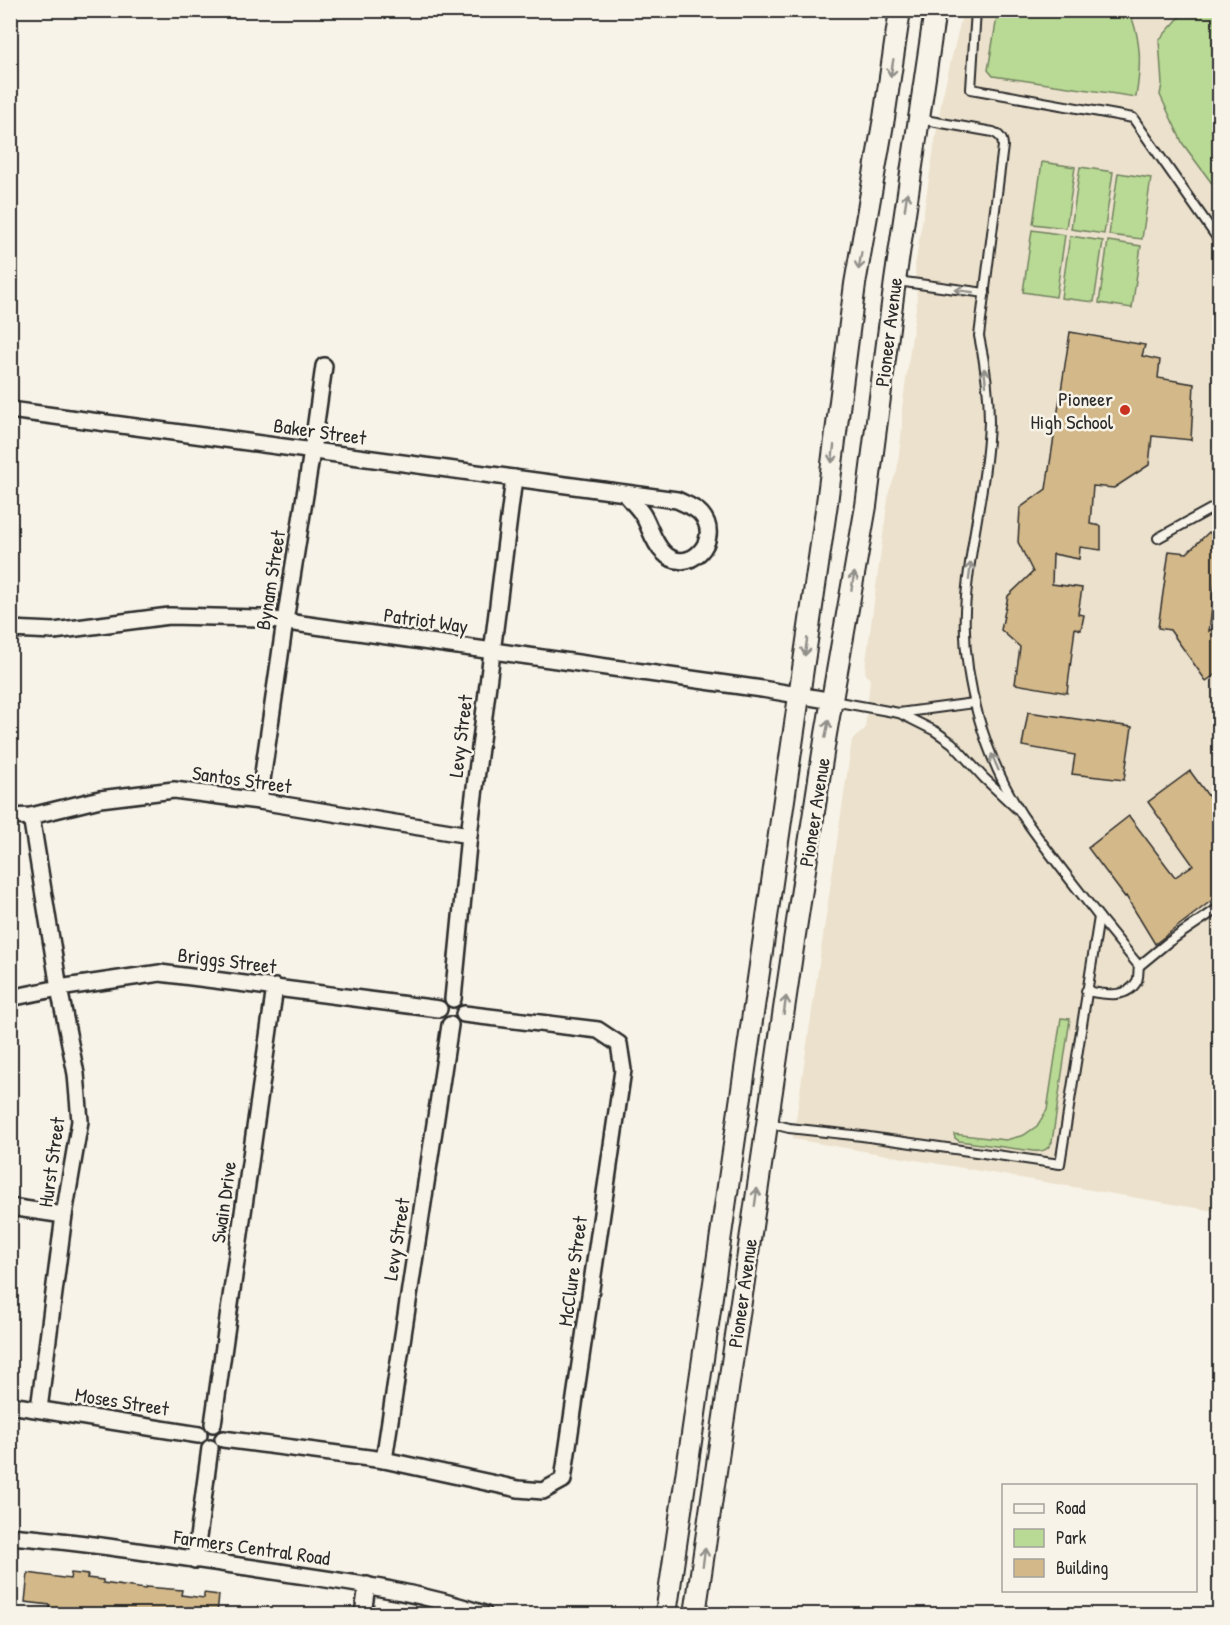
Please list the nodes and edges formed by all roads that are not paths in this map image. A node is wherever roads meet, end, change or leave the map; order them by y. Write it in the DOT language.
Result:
graph roads {
  1 [pos="900,10"];
  2 [pos="935,10"];
  3 [pos="976,10"];
  4 [pos="919,119"];
  5 [pos="1220,242"];
  6 [pos="895,281"];
  7 [pos="985,293"];
  8 [pos="324,366"];
  9 [pos="10,410"];
  10 [pos="312,451"];
  11 [pos="514,478"];
  12 [pos="624,493"];
  13 [pos="1220,504"];
  14 [pos="1158,538"];
  15 [pos="285,621"];
  16 [pos="10,629"];
  17 [pos="492,652"];
  18 [pos="799,695"];
  19 [pos="833,701"];
  20 [pos="974,703"];
  21 [pos="898,713"];
  22 [pos="259,801"];
  23 [pos="1022,814"];
  24 [pos="32,816"];
  25 [pos="10,817"];
  26 [pos="469,836"];
  27 [pos="1220,907"];
  28 [pos="1098,917"];
  29 [pos="1139,966"];
  30 [pos="275,987"];
  31 [pos="59,988"];
  32 [pos="1086,992"];
  33 [pos="10,998"];
  34 [pos="453,999"];
  35 [pos="439,1009"];
  36 [pos="464,1014"];
  37 [pos="753,1015"];
  38 [pos="450,1025"];
  39 [pos="768,1123"];
  40 [pos="10,1207"];
  41 [pos="64,1215"];
  42 [pos="10,1405"];
  43 [pos="39,1409"];
  44 [pos="213,1424"];
  45 [pos="199,1435"];
  46 [pos="224,1439"];
  47 [pos="210,1448"];
  48 [pos="384,1460"];
  49 [pos="10,1536"];
  50 [pos="195,1560"];
  51 [pos="367,1585"];
  52 [pos="363,1614"];
  53 [pos="484,1614"];
  54 [pos="666,1614"];
  55 [pos="695,1614"];
  1 -- 18 [label="street, Pioneer Avenue, one-way"];
  2 -- 4 [label="street, Pioneer Avenue"];
  3 -- 5 [label="lane"];
  6 -- 4 [label="street, Pioneer Avenue, one-way"];
  4 -- 7 [label="lane"];
  7 -- 6 [label="lane, one-way"];
  19 -- 6 [label="street, Pioneer Avenue, one-way"];
  20 -- 7 [label="lane, one-way"];
  8 -- 10 [label="street, Bynam Street"];
  9 -- 10 [label="street, Baker Street"];
  10 -- 11 [label="street, Baker Street"];
  10 -- 15 [label="street, Bynam Street"];
  11 -- 12 [label="street, Baker Street"];
  11 -- 17 [label="street, Levy Street"];
  12 -- 12 [label="street, Baker Street"];
  13 -- 14 [label="lane"];
  15 -- 16 [label="street, Patriot Way"];
  15 -- 17 [label="street, Patriot Way"];
  15 -- 22 [label="street, Bynam Street"];
  17 -- 18 [label="street, Patriot Way"];
  17 -- 26 [label="street, Levy Street"];
  18 -- 19 [label="street, Patriot Way"];
  18 -- 37 [label="street, Pioneer Avenue"];
  19 -- 21 [label="lane"];
  39 -- 19 [label="street, Pioneer Avenue, one-way"];
  20 -- 21 [label="lane"];
  23 -- 20 [label="lane, one-way"];
  21 -- 23 [label="lane"];
  22 -- 24 [label="street, Santos Street"];
  22 -- 26 [label="street, Santos Street"];
  23 -- 28 [label="lane"];
  24 -- 25 [label="street, Santos Street"];
  24 -- 31 [label="street, Hurst Street"];
  26 -- 34 [label="street, Levy Street"];
  27 -- 29 [label="lane"];
  28 -- 29 [label="lane"];
  28 -- 32 [label="lane"];
  29 -- 32 [label="lane"];
  30 -- 31 [label="street, Briggs Street"];
  30 -- 35 [label="street, Briggs Street"];
  30 -- 44 [label="street, Swain Drive"];
  31 -- 33 [label="street, Briggs Street"];
  31 -- 41 [label="street, Hurst Street"];
  32 -- 39 [label="lane"];
  34 -- 35 [label="street"];
  34 -- 36 [label="street"];
  35 -- 38 [label="street"];
  36 -- 38 [label="street"];
  36 -- 48 [label="street, McClure Street"];
  37 -- 39 [label="street"];
  37 -- 54 [label="street, Pioneer Avenue"];
  38 -- 48 [label="street, Levy Street"];
  55 -- 39 [label="street, Pioneer Avenue, one-way"];
  40 -- 41 [label="street"];
  41 -- 43 [label="street, Hurst Street"];
  42 -- 43 [label="street, Moses Street"];
  43 -- 45 [label="street, Moses Street"];
  44 -- 45 [label="street"];
  44 -- 46 [label="street"];
  45 -- 47 [label="street"];
  46 -- 47 [label="street"];
  46 -- 48 [label="street"];
  47 -- 50 [label="street"];
  49 -- 50 [label="street, Farmers Central Road"];
  50 -- 51 [label="street, Farmers Central Road"];
  51 -- 52 [label="street"];
  51 -- 53 [label="street, Farmers Central Road"];
}
